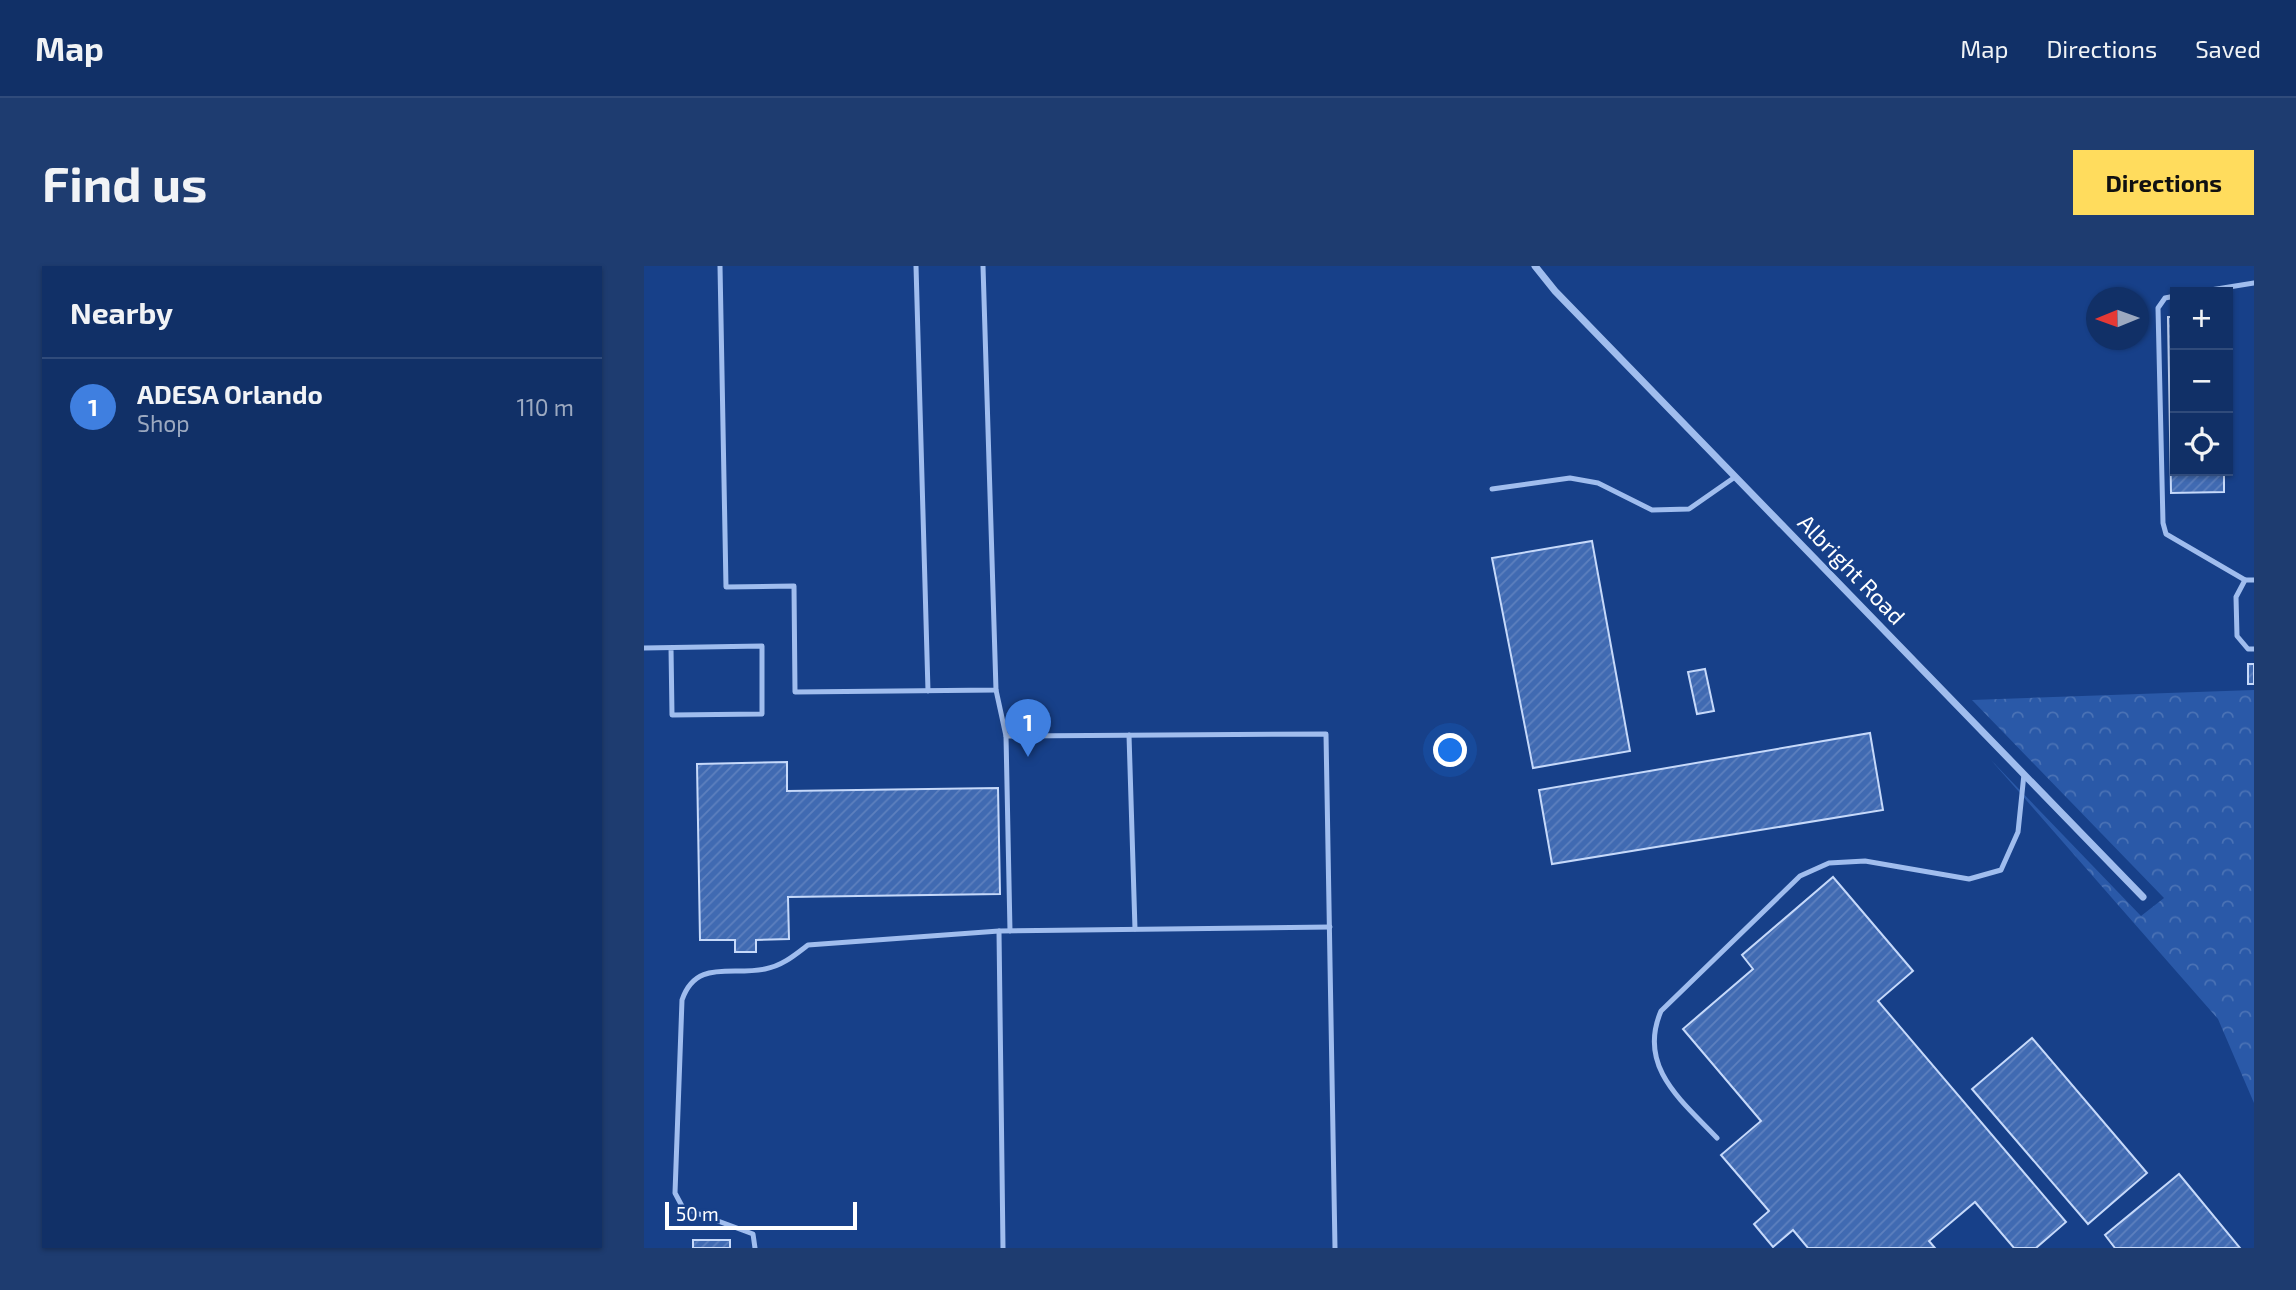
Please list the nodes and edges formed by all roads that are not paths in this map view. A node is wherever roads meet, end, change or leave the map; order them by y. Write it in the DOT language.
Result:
graph roads {
  1 [pos="720,266"];
  2 [pos="916,266"];
  3 [pos="983,266"];
  4 [pos="1535,266"];
  5 [pos="2254,283"];
  6 [pos="2229,287"];
  7 [pos="2170,297"];
  8 [pos="1735,477"];
  9 [pos="1492,489"];
  10 [pos="2245,580"];
  11 [pos="2254,580"];
  12 [pos="644,648"];
  13 [pos="671,648"];
  14 [pos="2254,649"];
  15 [pos="996,690"];
  16 [pos="928,691"];
  17 [pos="1006,736"];
  18 [pos="1129,736"];
  19 [pos="2024,774"];
  20 [pos="2143,897"];
  21 [pos="1329,927"];
  22 [pos="1135,929"];
  23 [pos="999,931"];
  24 [pos="1010,931"];
  25 [pos="1717,1138"];
  26 [pos="755,1248"];
  27 [pos="1003,1248"];
  28 [pos="1335,1248"];
  1 -- 16 [label="lane"];
  2 -- 16 [label="lane"];
  3 -- 15 [label="lane"];
  4 -- 8 [label="street, Albright Road"];
  5 -- 6 [label="lane"];
  7 -- 10 [label="lane"];
  8 -- 9 [label="lane"];
  8 -- 19 [label="street, Albright Road"];
  10 -- 11 [label="lane"];
  10 -- 14 [label="lane"];
  12 -- 13 [label="lane"];
  13 -- 13 [label="lane"];
  15 -- 16 [label="lane"];
  15 -- 17 [label="lane"];
  17 -- 18 [label="lane"];
  17 -- 24 [label="lane"];
  18 -- 21 [label="lane"];
  18 -- 22 [label="lane"];
  19 -- 20 [label="street, Albright Road"];
  19 -- 25 [label="lane"];
  21 -- 22 [label="lane"];
  21 -- 28 [label="lane"];
  22 -- 24 [label="lane"];
  23 -- 24 [label="lane"];
  23 -- 26 [label="lane"];
  23 -- 27 [label="lane"];
}
